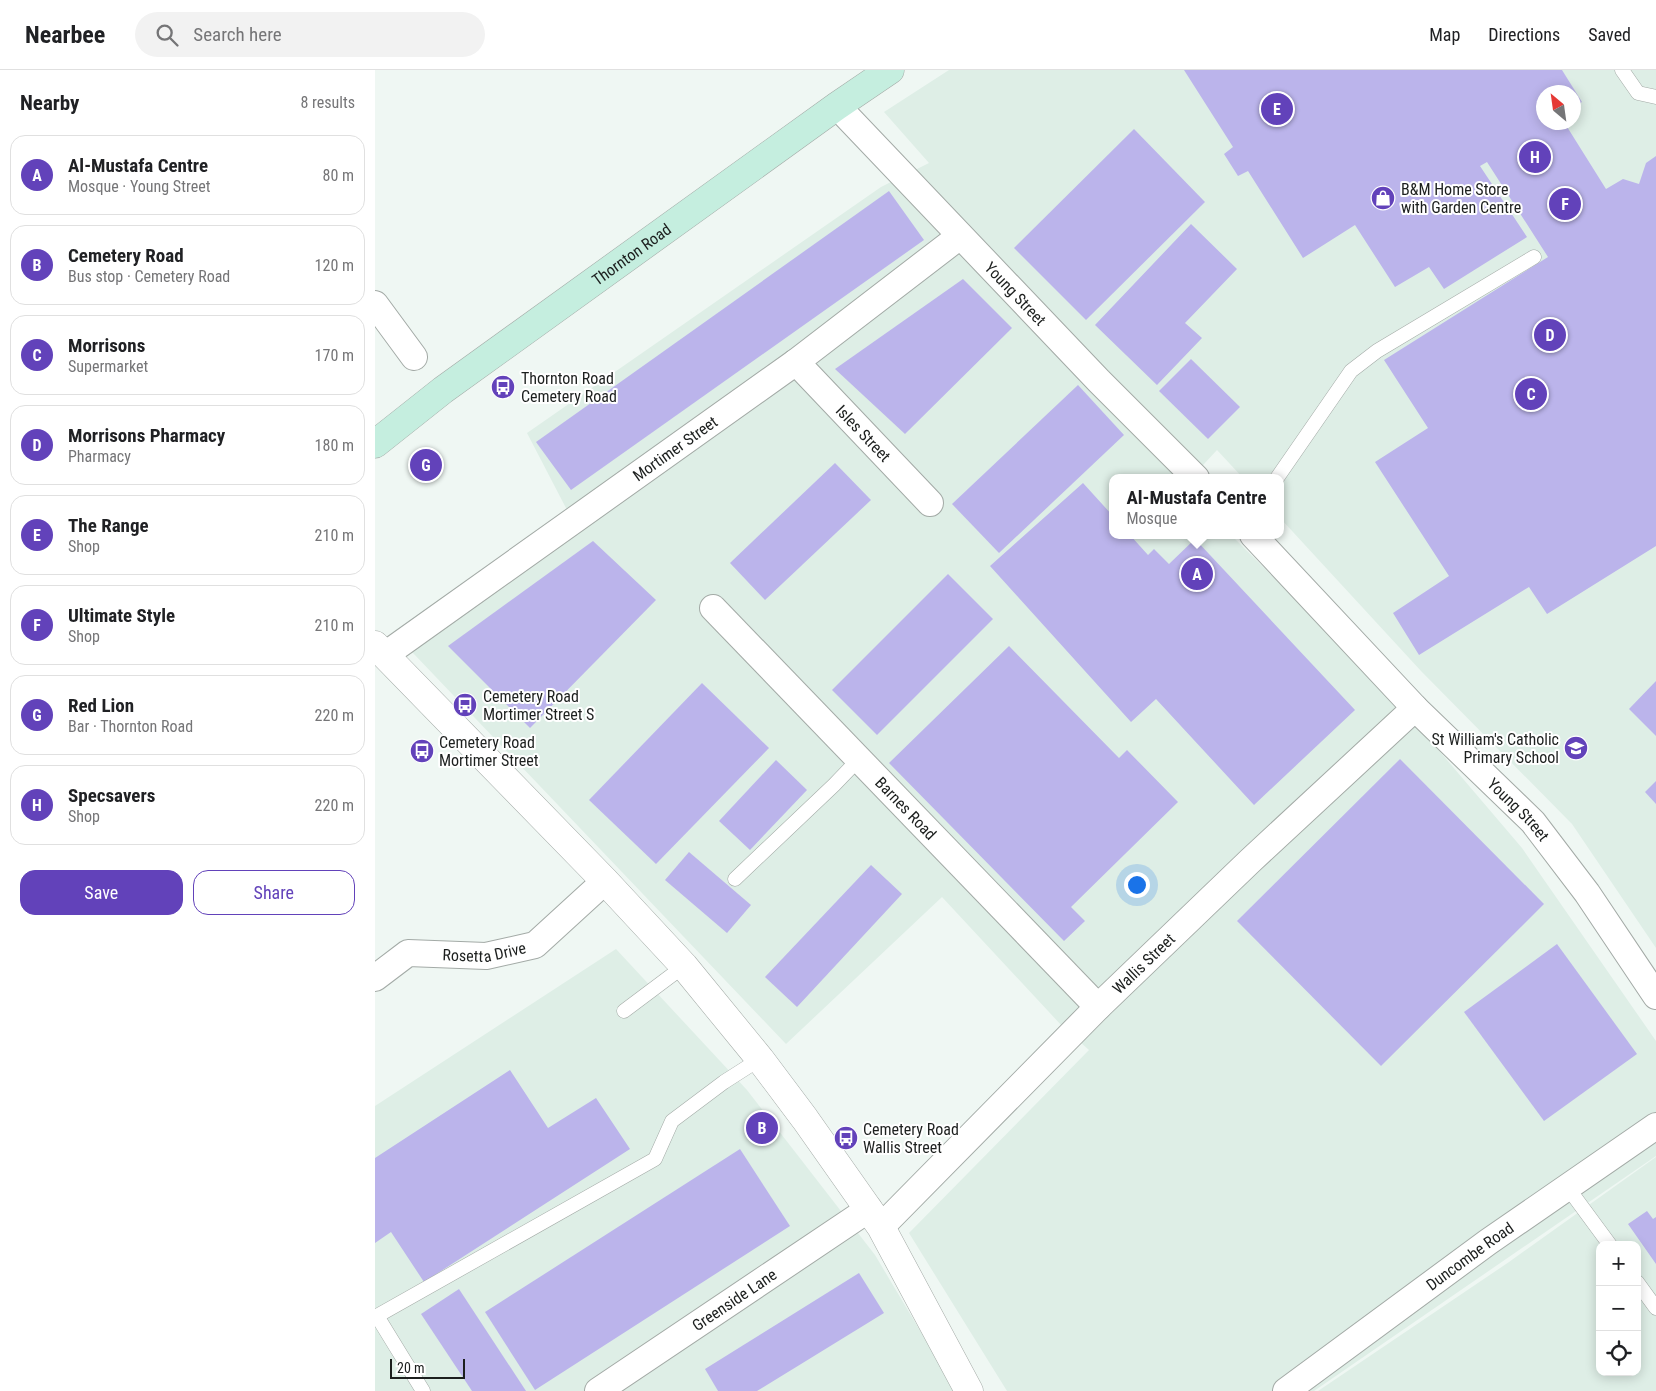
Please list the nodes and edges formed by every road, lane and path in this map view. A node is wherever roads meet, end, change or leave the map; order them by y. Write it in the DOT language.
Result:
graph roads {
  1 [pos="890,70"];
  2 [pos="1622,70"];
  3 [pos="1656,97"];
  4 [pos="837,106"];
  5 [pos="960,236"];
  6 [pos="1535,257"];
  7 [pos="375,304"];
  8 [pos="414,357"];
  9 [pos="795,362"];
  10 [pos="375,444"];
  11 [pos="1192,474"];
  12 [pos="1280,474"];
  13 [pos="930,502"];
  14 [pos="1257,539"];
  15 [pos="713,608"];
  16 [pos="380,650"];
  17 [pos="1415,708"];
  18 [pos="859,759"];
  19 [pos="735,879"];
  20 [pos="605,881"];
  21 [pos="684,966"];
  22 [pos="375,978"];
  23 [pos="1656,996"];
  24 [pos="1099,1007"];
  25 [pos="624,1011"];
  26 [pos="760,1059"];
  27 [pos="1656,1126"];
  28 [pos="1568,1188"];
  29 [pos="875,1218"];
  30 [pos="1607,1241"];
  31 [pos="1640,1286"];
  32 [pos="1656,1308"];
  33 [pos="423,1391"];
  34 [pos="598,1391"];
  35 [pos="969,1391"];
  36 [pos="1286,1391"];
  1 -- 4 [label="main road, Thornton Road"];
  2 -- 3 [label="lane"];
  4 -- 5 [label="street, Young Street"];
  4 -- 10 [label="main road, Thornton Road"];
  5 -- 9 [label="street, Mortimer Street"];
  5 -- 11 [label="street, Young Street"];
  6 -- 12 [label="lane"];
  7 -- 8 [label="street"];
  9 -- 13 [label="street, Isles Street"];
  9 -- 16 [label="street, Mortimer Street"];
  14 -- 17 [label="street, Young Street"];
  15 -- 18 [label="street, Barnes Road"];
  16 -- 20 [label="street"];
  17 -- 23 [label="street, Young Street"];
  17 -- 24 [label="street, Wallis Street"];
  18 -- 19 [label="lane"];
  18 -- 24 [label="street, Barnes Road"];
  20 -- 21 [label="street"];
  20 -- 22 [label="street, Rosetta Drive"];
  21 -- 25 [label="lane"];
  21 -- 26 [label="street"];
  24 -- 29 [label="street, Wallis Street"];
  26 -- 29 [label="street"];
  26 -- 33 [label="lane"];
  27 -- 28 [label="street, Duncombe Road"];
  28 -- 30 [label="lane"];
  28 -- 36 [label="street, Duncombe Road"];
  29 -- 34 [label="street, Greenside Lane"];
  29 -- 35 [label="street"];
  31 -- 32 [label="lane"];
}
